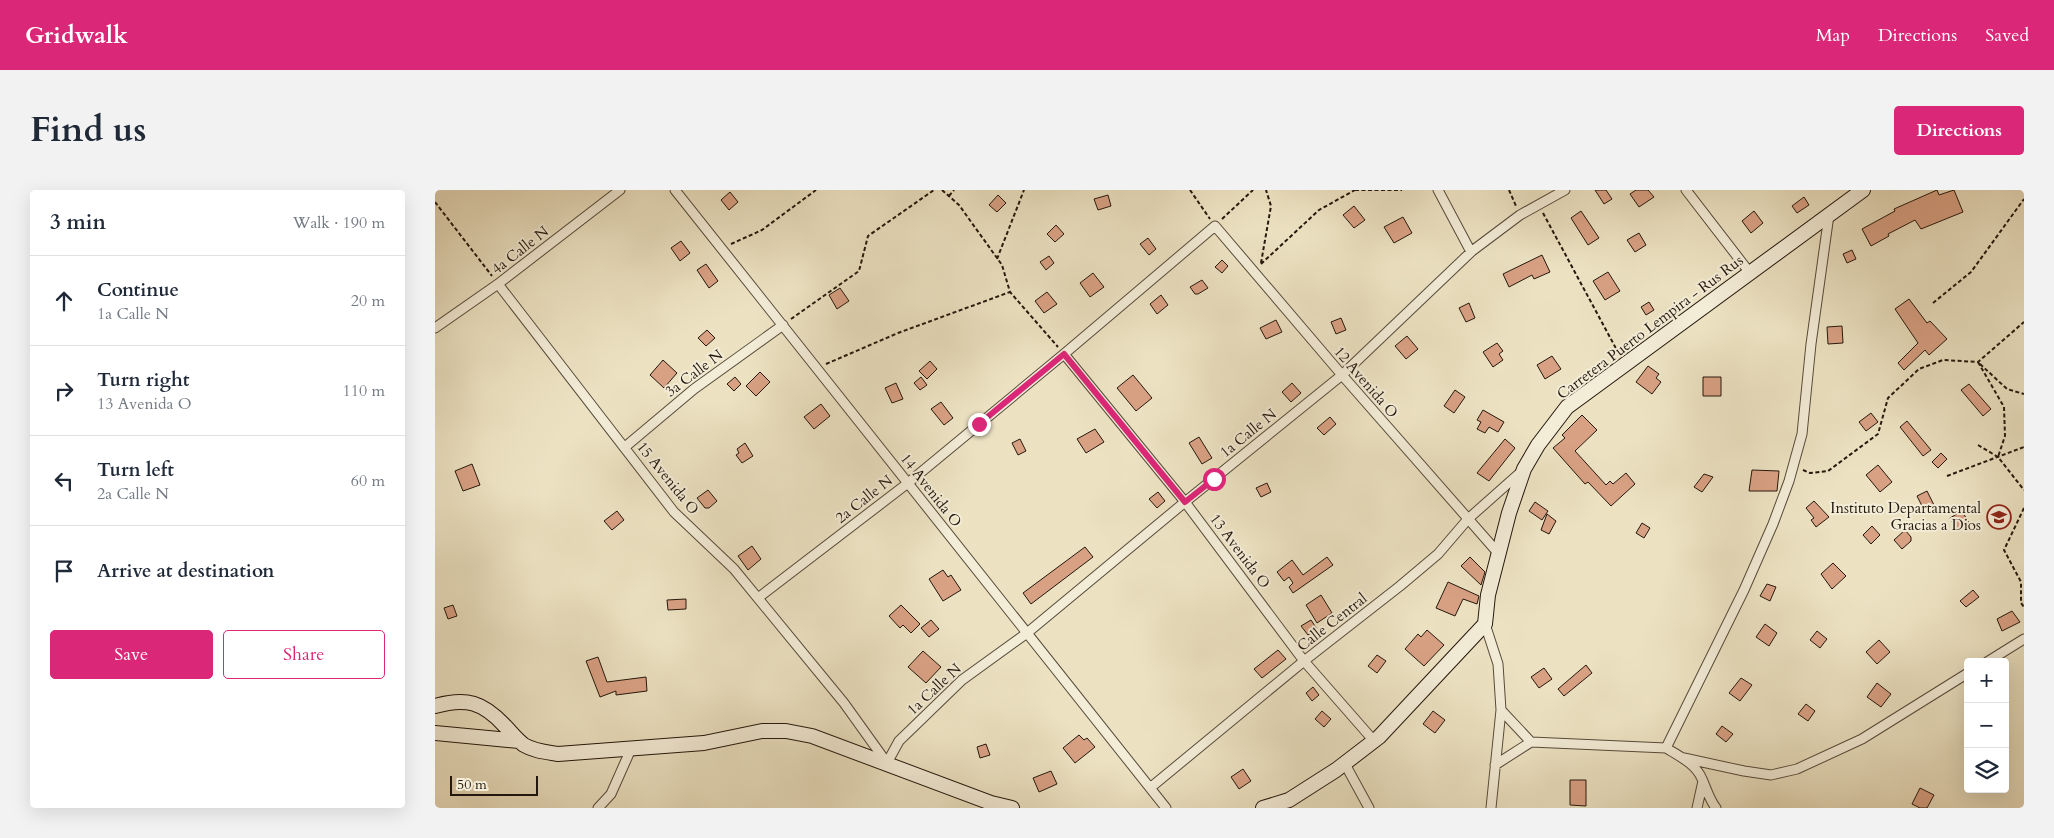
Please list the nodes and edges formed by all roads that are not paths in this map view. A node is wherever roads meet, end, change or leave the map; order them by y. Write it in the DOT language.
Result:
graph roads {
  1 [pos="620,190"];
  2 [pos="675,190"];
  3 [pos="1438,190"];
  4 [pos="1565,190"];
  5 [pos="1686,190"];
  6 [pos="1863,190"];
  7 [pos="1829,215"];
  8 [pos="1215,226"];
  9 [pos="1471,252"];
  10 [pos="1750,273"];
  11 [pos="499,284"];
  12 [pos="783,325"];
  13 [pos="435,328"];
  14 [pos="1064,354"];
  15 [pos="1342,376"];
  16 [pos="625,446"];
  17 [pos="1524,469"];
  18 [pos="908,483"];
  19 [pos="1185,502"];
  20 [pos="1468,519"];
  21 [pos="1499,554"];
  22 [pos="758,598"];
  23 [pos="1485,624"];
  24 [pos="1027,633"];
  25 [pos="2024,639"];
  26 [pos="1993,658"];
  27 [pos="1305,661"];
  28 [pos="1964,676"];
  29 [pos="435,706"];
  30 [pos="1501,710"];
  31 [pos="435,734"];
  32 [pos="519,741"];
  33 [pos="1374,741"];
  34 [pos="1531,742"];
  35 [pos="1666,748"];
  36 [pos="631,749"];
  37 [pos="1684,758"];
  38 [pos="887,763"];
  39 [pos="1345,764"];
  40 [pos="1495,765"];
  41 [pos="1703,781"];
  42 [pos="1150,788"];
  43 [pos="598,808"];
  44 [pos="1012,808"];
  45 [pos="1166,808"];
  46 [pos="1263,808"];
  47 [pos="1369,808"];
  48 [pos="1491,808"];
  49 [pos="1697,808"];
  50 [pos="1716,808"];
  1 -- 11 [label="street, 4a Calle N"];
  2 -- 12 [label="street, 14 Avenida O"];
  3 -- 9 [label="street"];
  4 -- 9 [label="street, 1a Calle N"];
  5 -- 10 [label="street"];
  6 -- 7 [label="street, Carretera Puerto Lempira - Rus Rus"];
  7 -- 10 [label="street, Carretera Puerto Lempira - Rus Rus"];
  7 -- 35 [label="street"];
  8 -- 14 [label="street, 2a Calle N"];
  8 -- 15 [label="street, 12 Avenida O"];
  9 -- 15 [label="street, 1a Calle N"];
  10 -- 17 [label="street, Carretera Puerto Lempira - Rus Rus"];
  11 -- 13 [label="street, 4a Calle N"];
  11 -- 16 [label="street, 15 Avenida O"];
  12 -- 16 [label="street, 3a Calle N"];
  12 -- 18 [label="street, 14 Avenida O"];
  14 -- 18 [label="street, 2a Calle N"];
  14 -- 19 [label="street, 13 Avenida O"];
  15 -- 19 [label="street, 1a Calle N"];
  15 -- 20 [label="street, 12 Avenida O"];
  16 -- 22 [label="street, 15 Avenida O"];
  17 -- 20 [label="street, Calle Central"];
  17 -- 21 [label="street, Carretera Puerto Lempira - Rus Rus"];
  18 -- 22 [label="street, 2a Calle N"];
  18 -- 24 [label="street, 14 Avenida O"];
  19 -- 24 [label="street, 1a Calle N"];
  19 -- 27 [label="street, 13 Avenida O"];
  20 -- 21 [label="street, 12 Avenida O"];
  20 -- 27 [label="street, Calle Central"];
  21 -- 23 [label="street, Carretera Puerto Lempira - Rus Rus"];
  22 -- 38 [label="street, 15 Avenida O"];
  23 -- 30 [label="street"];
  23 -- 33 [label="street"];
  24 -- 38 [label="street, 1a Calle N"];
  24 -- 42 [label="street, 14 Avenida O"];
  25 -- 26 [label="street"];
  27 -- 33 [label="street, 13 Avenida O"];
  27 -- 42 [label="street, Calle Central"];
  28 -- 37 [label="street"];
  29 -- 32 [label="street"];
  30 -- 34 [label="street"];
  30 -- 40 [label="street"];
  31 -- 32 [label="street"];
  32 -- 36 [label="street"];
  33 -- 39 [label="street"];
  34 -- 35 [label="street"];
  34 -- 40 [label="street"];
  35 -- 37 [label="street"];
  36 -- 38 [label="street"];
  36 -- 43 [label="street"];
  37 -- 41 [label="street"];
  38 -- 44 [label="street"];
  39 -- 46 [label="street"];
  39 -- 47 [label="street"];
  40 -- 48 [label="street"];
  41 -- 49 [label="street"];
  41 -- 50 [label="street"];
  42 -- 45 [label="street, 14 Avenida O"];
}
